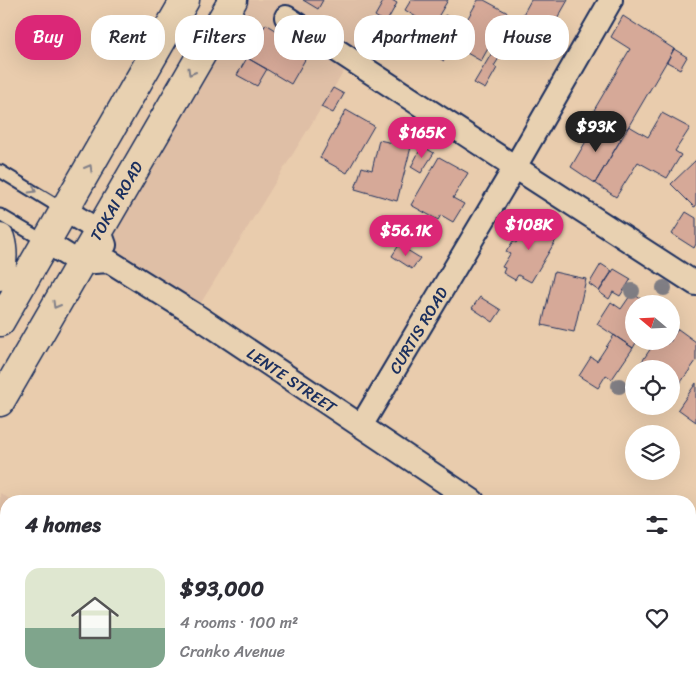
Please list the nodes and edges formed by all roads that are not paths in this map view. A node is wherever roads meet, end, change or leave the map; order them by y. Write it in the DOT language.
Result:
graph roads {
  1 [pos="185,0"];
  2 [pos="233,0"];
  3 [pos="611,0"];
  4 [pos="344,55"];
  5 [pos="515,167"];
  6 [pos="0,171"];
  7 [pos="64,210"];
  8 [pos="0,215"];
  9 [pos="100,231"];
  10 [pos="0,238"];
  11 [pos="46,242"];
  12 [pos="110,261"];
  13 [pos="80,263"];
  14 [pos="0,276"];
  15 [pos="696,284"];
  16 [pos="0,322"];
  17 [pos="0,402"];
  18 [pos="361,426"];
  19 [pos="464,495"];
  7 -- 1 [label="main road, one-way"];
  2 -- 9 [label="main road, TOKAI ROAD, one-way"];
  3 -- 5 [label="street, CURTIS ROAD"];
  4 -- 5 [label="street"];
  5 -- 15 [label="street"];
  5 -- 18 [label="street, CURTIS ROAD"];
  6 -- 7 [label="lane, one-way"];
  7 -- 9 [label="street"];
  7 -- 11 [label="main road"];
  8 -- 11 [label="lane"];
  9 -- 12 [label="street"];
  9 -- 13 [label="main road, TOKAI ROAD"];
  10 -- 14 [label="main road"];
  11 -- 13 [label="street"];
  11 -- 16 [label="main road"];
  12 -- 13 [label="street"];
  12 -- 18 [label="street, LENTE STREET"];
  13 -- 17 [label="main road, TOKAI ROAD, one-way"];
  18 -- 19 [label="street, LENTE STREET"];
}
